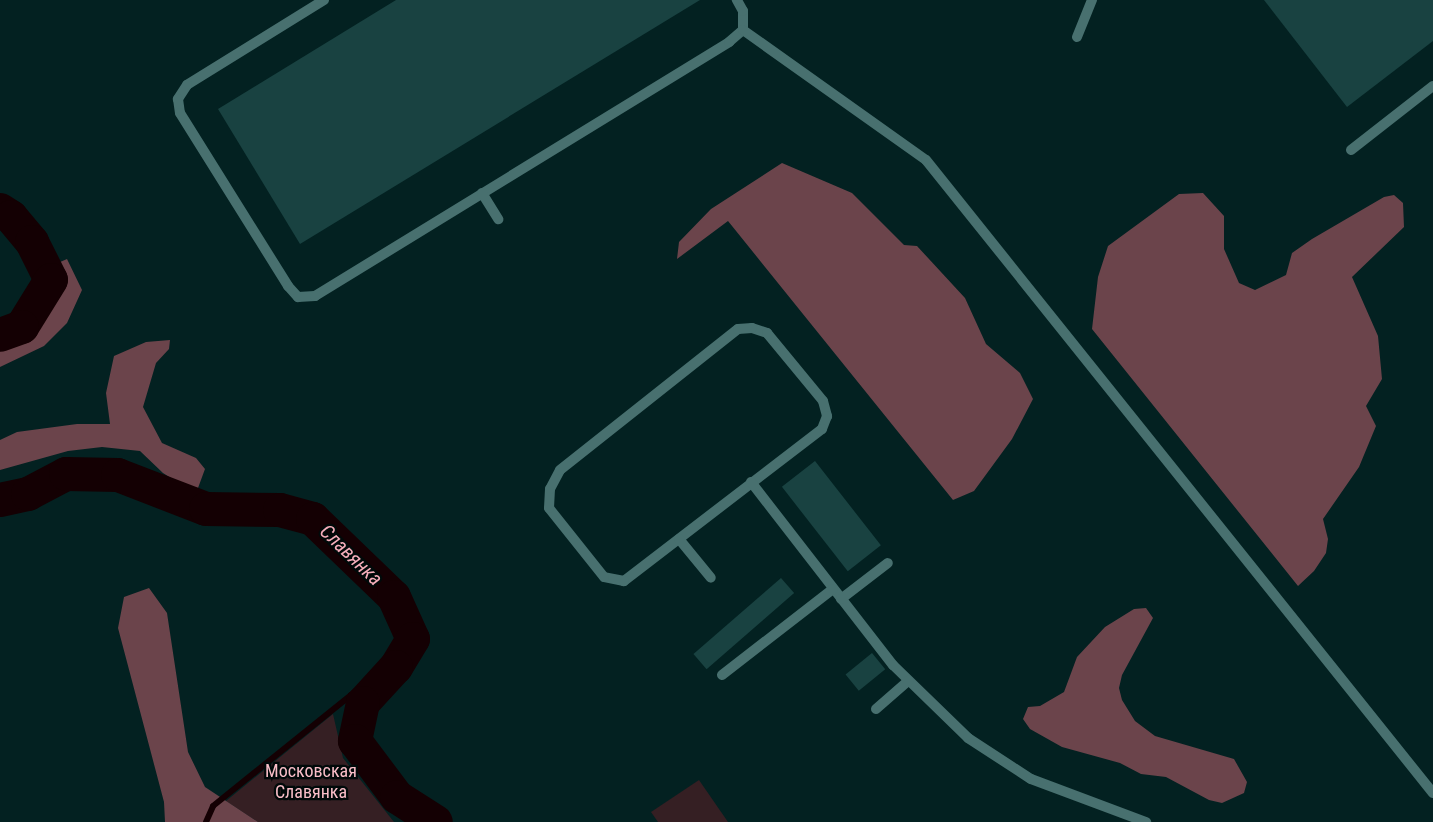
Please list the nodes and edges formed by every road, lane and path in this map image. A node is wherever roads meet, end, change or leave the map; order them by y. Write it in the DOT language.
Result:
graph roads {
  1 [pos="324,0"];
  2 [pos="737,0"];
  3 [pos="1092,0"];
  4 [pos="743,30"];
  5 [pos="1077,37"];
  6 [pos="1433,86"];
  7 [pos="1351,150"];
  8 [pos="482,193"];
  9 [pos="498,219"];
  10 [pos="751,482"];
  11 [pos="679,539"];
  12 [pos="888,563"];
  13 [pos="711,578"];
  14 [pos="833,589"];
  15 [pos="841,599"];
  16 [pos="722,675"];
  17 [pos="908,681"];
  18 [pos="876,709"];
  19 [pos="1433,793"];
  20 [pos="1117,818"];
  21 [pos="1146,822"];
  1 -- 8 [label="lane"];
  2 -- 4 [label="lane"];
  3 -- 5 [label="lane"];
  4 -- 8 [label="lane"];
  4 -- 19 [label="lane"];
  6 -- 7 [label="lane"];
  8 -- 9 [label="lane"];
  10 -- 11 [label="lane"];
  10 -- 11 [label="lane"];
  10 -- 14 [label="lane"];
  11 -- 13 [label="lane"];
  12 -- 15 [label="lane"];
  14 -- 15 [label="lane"];
  14 -- 16 [label="lane"];
  15 -- 17 [label="lane"];
  17 -- 18 [label="lane"];
  17 -- 20 [label="lane"];
  20 -- 21 [label="lane"];
}
